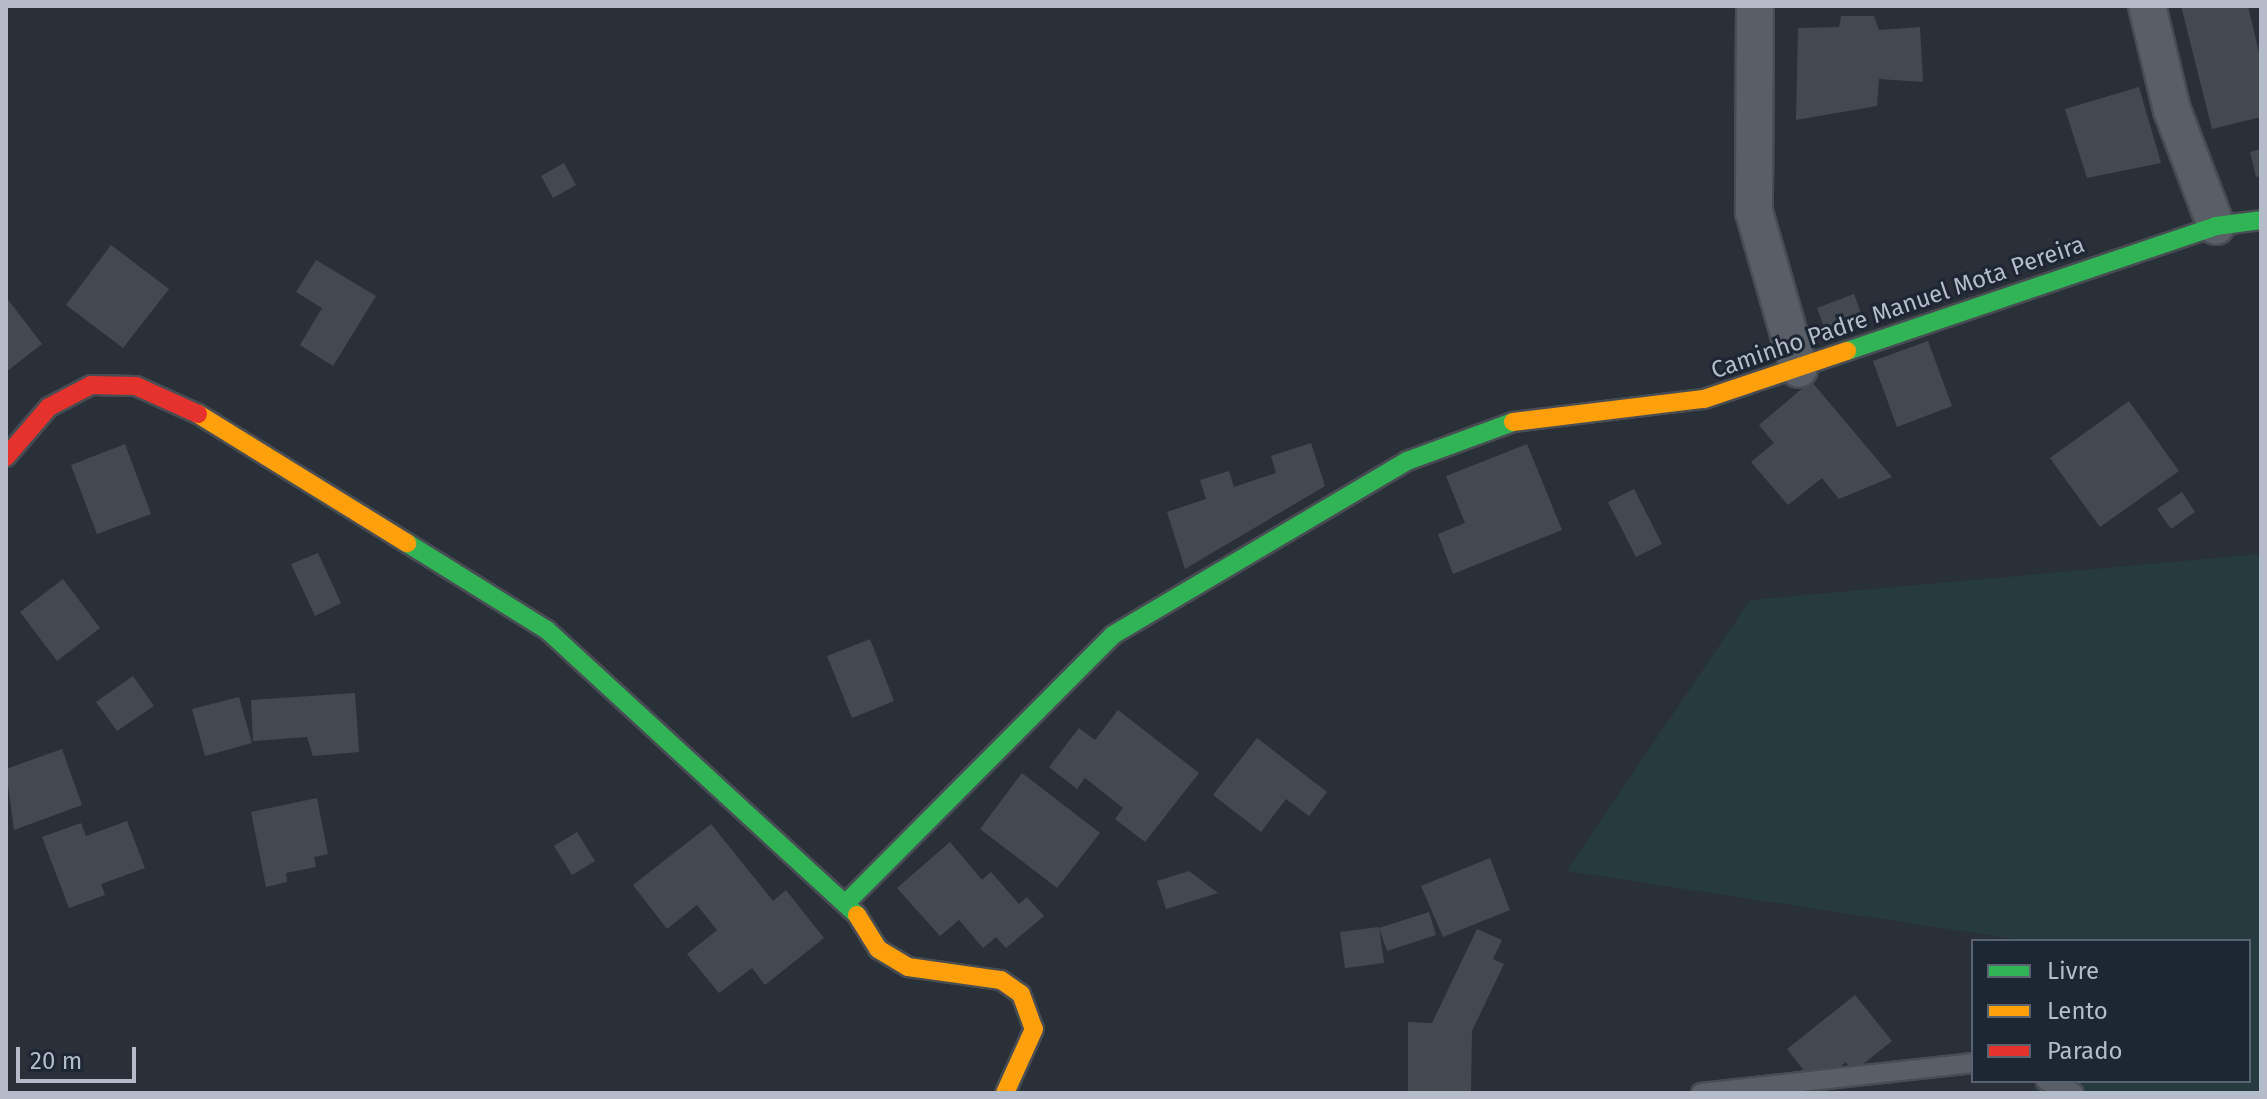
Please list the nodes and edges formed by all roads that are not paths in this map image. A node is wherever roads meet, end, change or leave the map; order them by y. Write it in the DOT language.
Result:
graph roads {
  1 [pos="1755,6"];
  2 [pos="2147,6"];
  3 [pos="2261,220"];
  4 [pos="2216,226"];
  5 [pos="1799,369"];
  6 [pos="6,457"];
  7 [pos="848,901"];
  8 [pos="1971,1063"];
  9 [pos="2051,1083"];
  10 [pos="1005,1093"];
  11 [pos="1701,1093"];
  12 [pos="2074,1093"];
  1 -- 5 [label="street"];
  2 -- 4 [label="street"];
  3 -- 4 [label="street, Caminho Padre Manuel Mota Pereira"];
  4 -- 5 [label="street, Caminho Padre Manuel Mota Pereira"];
  5 -- 7 [label="street, Caminho Padre Manuel Mota Pereira"];
  6 -- 7 [label="street"];
  7 -- 10 [label="street"];
  8 -- 11 [label="lane"];
  9 -- 12 [label="lane"];
}
